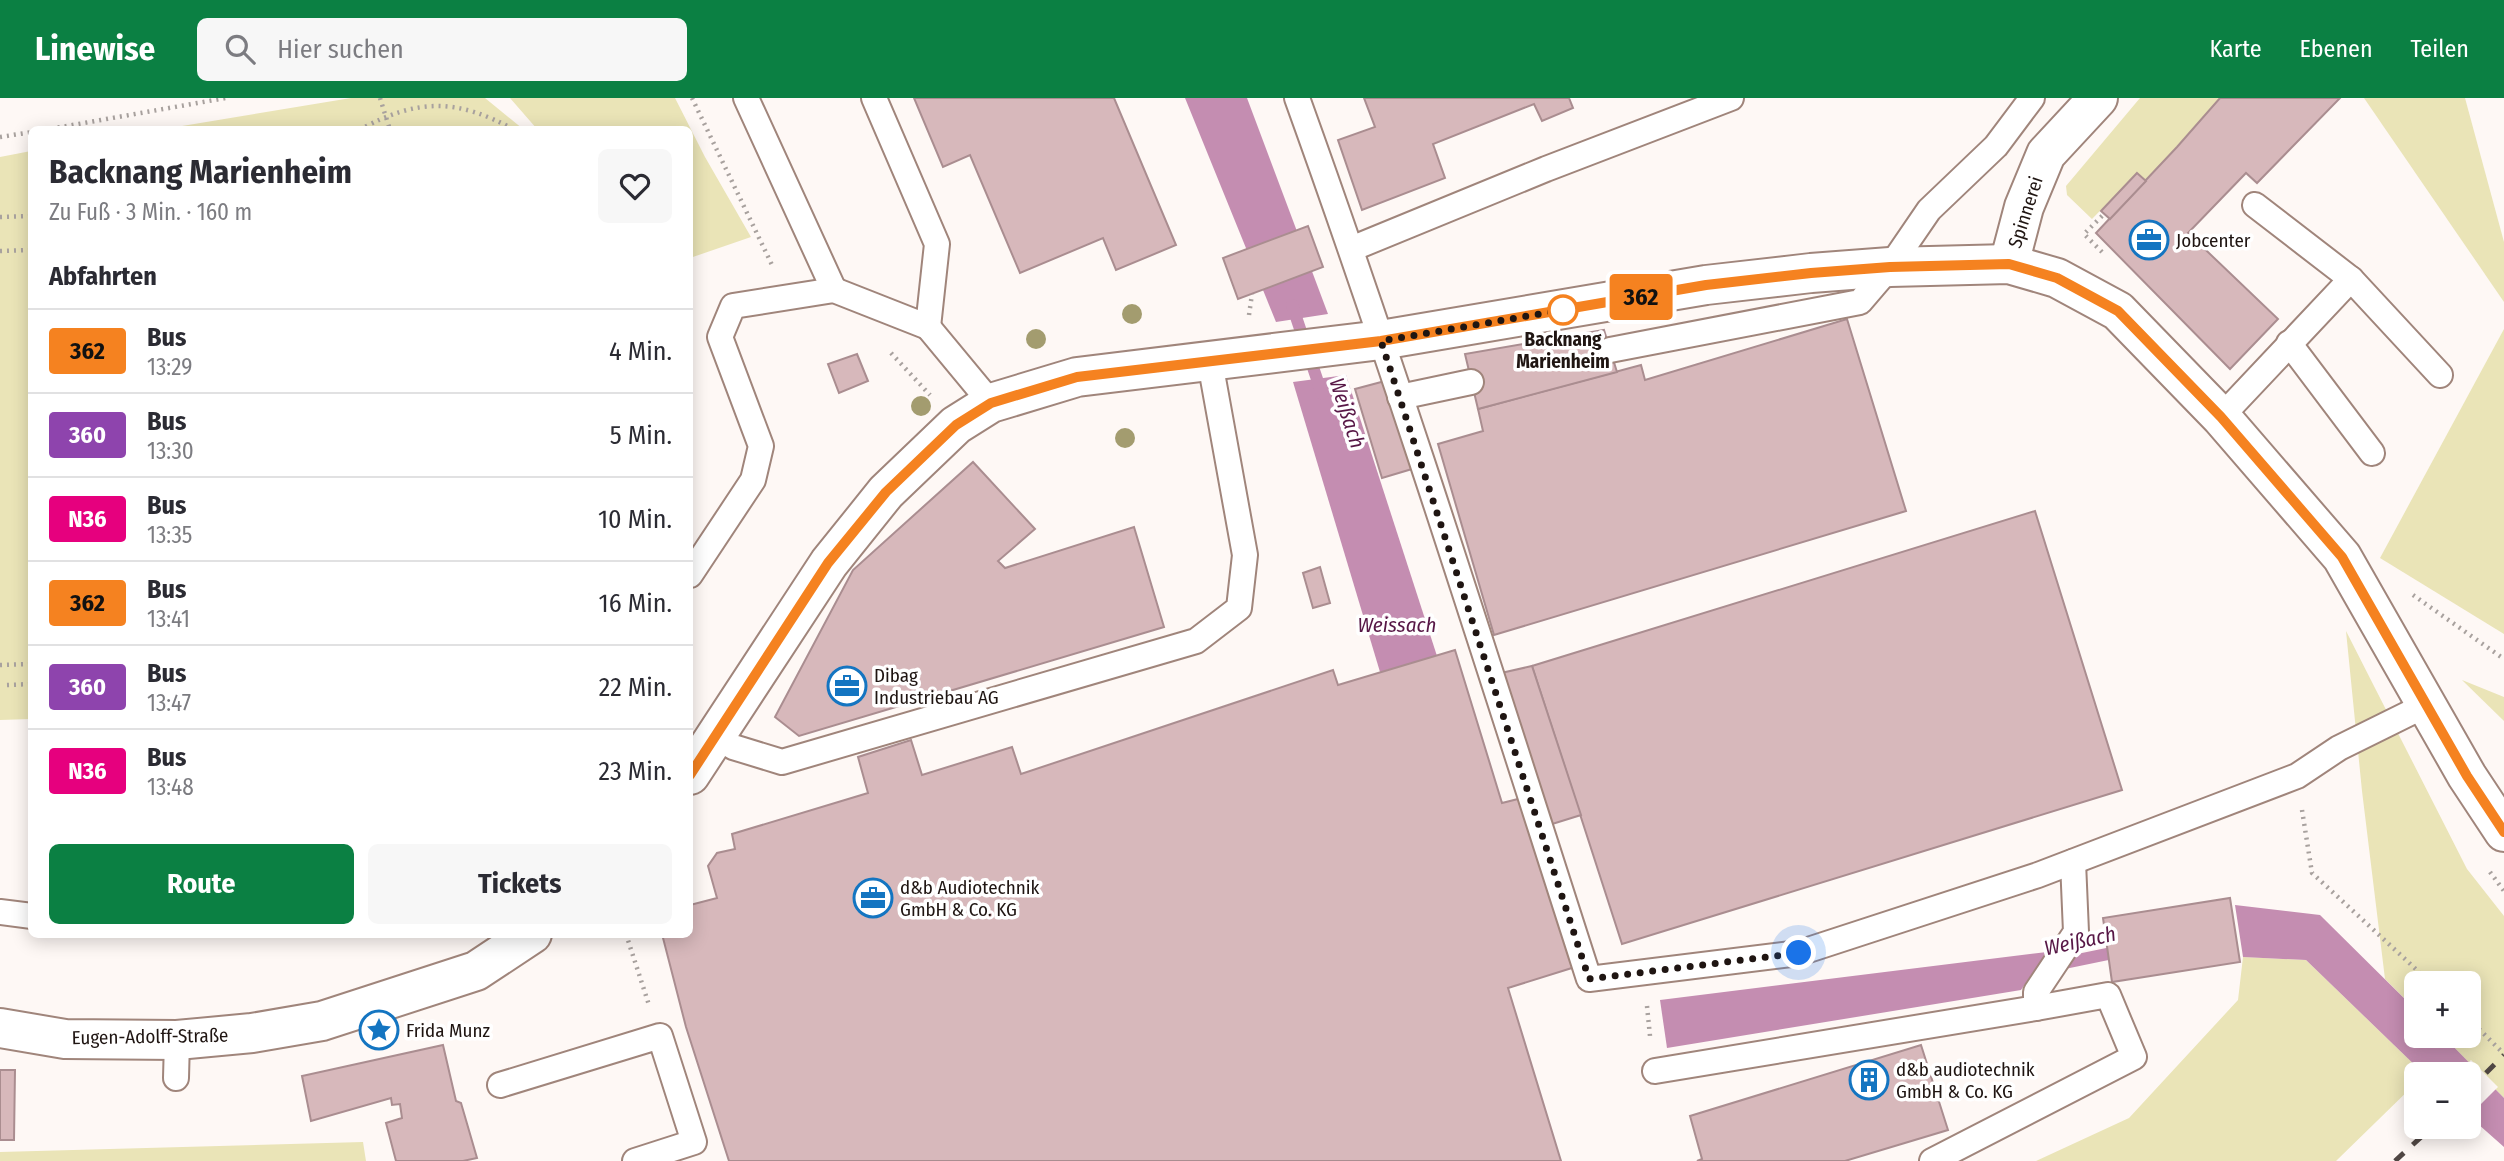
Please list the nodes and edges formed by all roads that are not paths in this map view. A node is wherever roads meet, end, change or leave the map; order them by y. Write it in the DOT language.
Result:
graph roads {
  1 [pos="746,98"];
  2 [pos="874,98"];
  3 [pos="1297,98"];
  4 [pos="1731,98"];
  5 [pos="2032,98"];
  6 [pos="2098,98"];
  7 [pos="2255,205"];
  8 [pos="1351,249"];
  9 [pos="2009,264"];
  10 [pos="1890,267"];
  11 [pos="2351,279"];
  12 [pos="834,290"];
  13 [pos="928,327"];
  14 [pos="1381,341"];
  15 [pos="2289,343"];
  16 [pos="1610,350"];
  17 [pos="1210,362"];
  18 [pos="2440,375"];
  19 [pos="1471,382"];
  20 [pos="1400,397"];
  21 [pos="991,403"];
  22 [pos="2221,417"];
  23 [pos="2372,453"];
  24 [pos="693,570"];
  25 [pos="2426,705"];
  26 [pos="717,735"];
  27 [pos="693,771"];
  28 [pos="2504,832"];
  29 [pos="2073,862"];
  30 [pos="0,912"];
  31 [pos="28,916"];
  32 [pos="526,938"];
  33 [pos="2036,1000"];
  34 [pos="0,1028"];
  35 [pos="177,1040"];
  36 [pos="1655,1071"];
  37 [pos="176,1078"];
  38 [pos="499,1085"];
  39 [pos="635,1161"];
  40 [pos="1932,1161"];
  1 -- 12 [label="lane"];
  2 -- 13 [label="lane"];
  3 -- 8 [label="lane"];
  4 -- 8 [label="lane"];
  5 -- 10 [label="lane"];
  6 -- 9 [label="street, Spinnerei"];
  7 -- 11 [label="lane"];
  8 -- 14 [label="lane"];
  9 -- 10 [label="street, Spinnerei"];
  9 -- 22 [label="street"];
  10 -- 14 [label="street, Spinnerei"];
  10 -- 16 [label="lane"];
  11 -- 15 [label="lane"];
  11 -- 18 [label="lane"];
  12 -- 13 [label="lane"];
  12 -- 24 [label="lane"];
  13 -- 21 [label="lane"];
  14 -- 17 [label="street, Spinnerei"];
  14 -- 20 [label="lane"];
  15 -- 22 [label="lane"];
  15 -- 23 [label="lane"];
  17 -- 21 [label="street"];
  17 -- 26 [label="lane"];
  19 -- 20 [label="lane"];
  20 -- 29 [label="lane"];
  21 -- 26 [label="street"];
  22 -- 25 [label="street"];
  25 -- 28 [label="street"];
  25 -- 29 [label="lane"];
  26 -- 27 [label="street"];
  29 -- 33 [label="lane"];
  30 -- 31 [label="lane"];
  32 -- 35 [label="street, Eugen-Adolff-Straße"];
  33 -- 36 [label="lane"];
  33 -- 40 [label="lane"];
  34 -- 35 [label="street, Eugen-Adolff-Straße"];
  35 -- 37 [label="lane"];
  38 -- 39 [label="lane"];
}
